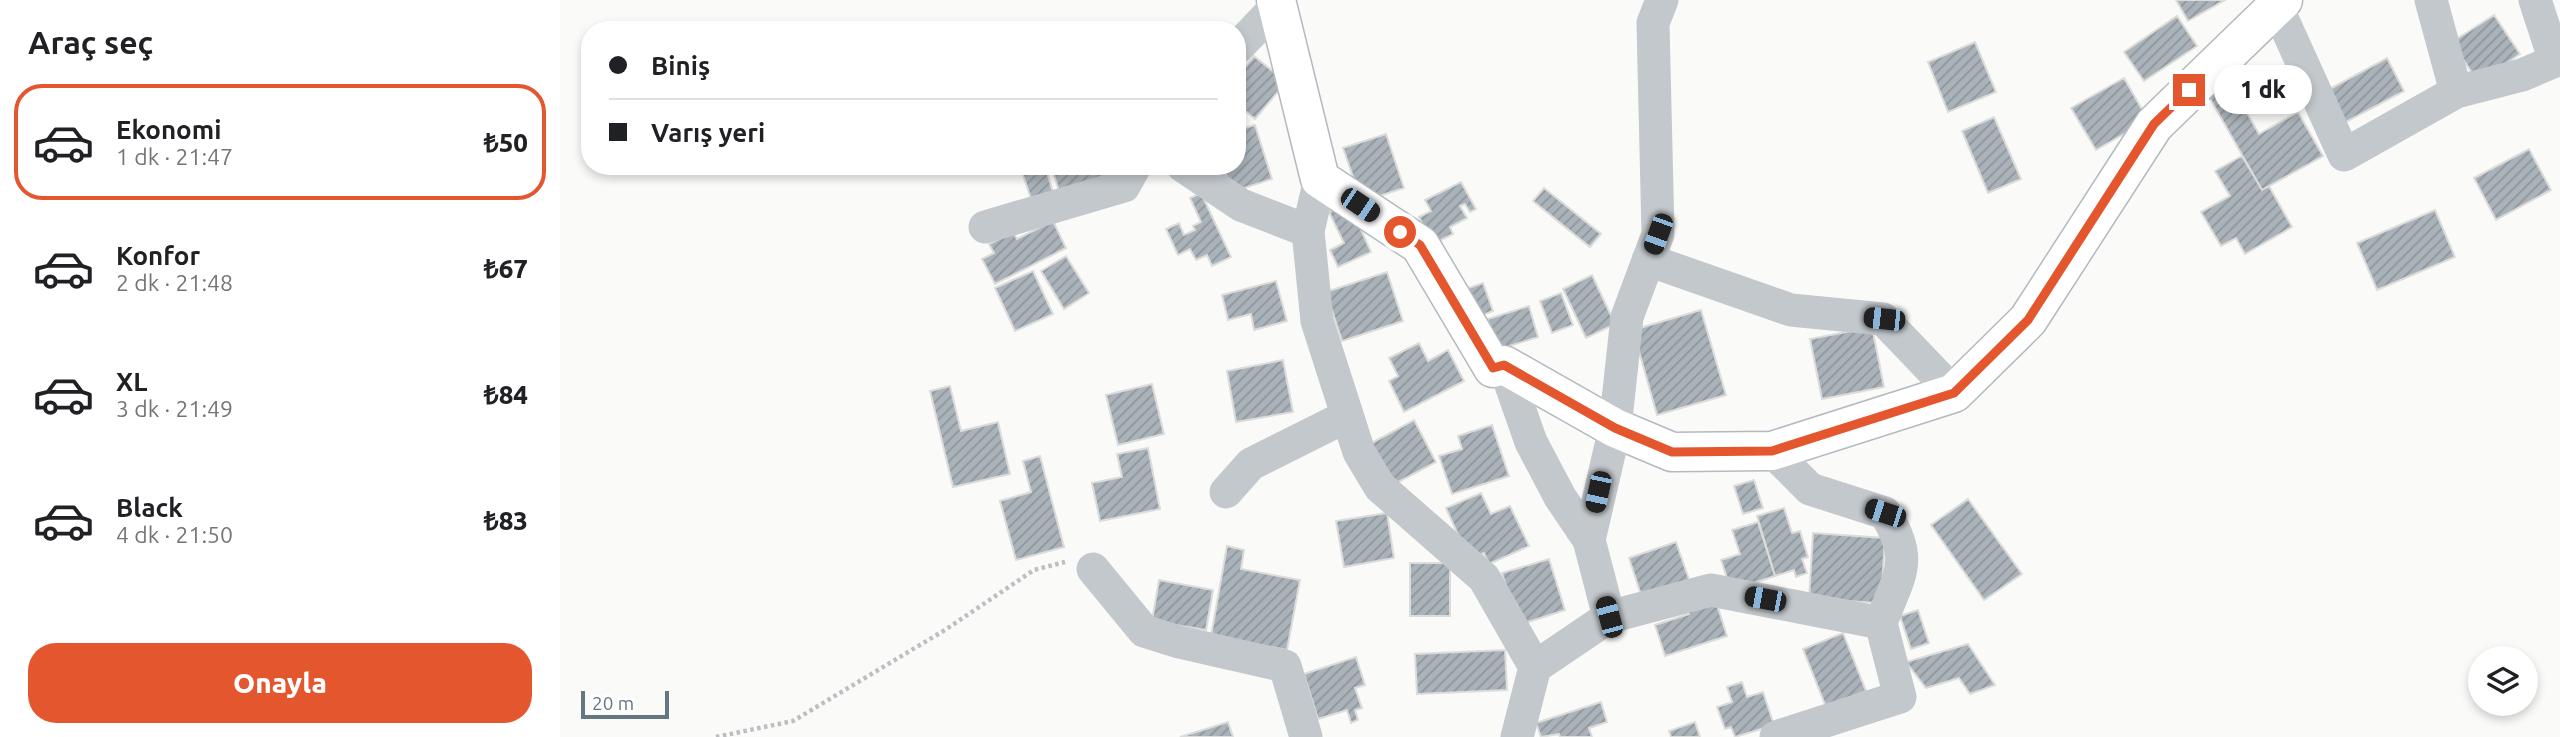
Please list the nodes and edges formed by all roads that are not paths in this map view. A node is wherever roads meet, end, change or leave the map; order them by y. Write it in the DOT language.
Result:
graph roads {
  1 [pos="1662,0"];
  2 [pos="2431,0"];
  3 [pos="2535,0"];
  4 [pos="1277,2"];
  5 [pos="2279,3"];
  6 [pos="1246,38"];
  7 [pos="2557,62"];
  8 [pos="2456,92"];
  9 [pos="1130,175"];
  10 [pos="1196,175"];
  11 [pos="1320,178"];
  12 [pos="985,226"];
  13 [pos="1308,230"];
  14 [pos="1648,260"];
  15 [pos="1504,365"];
  16 [pos="1954,393"];
  17 [pos="1347,416"];
  18 [pos="1615,428"];
  19 [pos="1772,451"];
  20 [pos="1226,492"];
  21 [pos="1588,540"];
  22 [pos="1093,569"];
  23 [pos="1609,617"];
  24 [pos="1881,623"];
  25 [pos="1535,667"];
  26 [pos="1306,737"];
  27 [pos="1517,737"];
  28 [pos="1776,737"];
  1 -- 14 [label="street"];
  2 -- 8 [label="street"];
  3 -- 7 [label="street"];
  4 -- 6 [label="street"];
  4 -- 11 [label="street"];
  5 -- 8 [label="street"];
  5 -- 16 [label="street"];
  7 -- 8 [label="street"];
  9 -- 12 [label="street"];
  10 -- 13 [label="street"];
  11 -- 13 [label="street"];
  11 -- 15 [label="street"];
  13 -- 17 [label="street"];
  14 -- 16 [label="street"];
  14 -- 18 [label="street"];
  15 -- 18 [label="street"];
  15 -- 21 [label="street"];
  16 -- 19 [label="street"];
  17 -- 20 [label="street"];
  17 -- 25 [label="street"];
  18 -- 19 [label="street"];
  18 -- 21 [label="street"];
  19 -- 24 [label="street"];
  21 -- 23 [label="street"];
  22 -- 26 [label="street"];
  23 -- 24 [label="street"];
  23 -- 25 [label="street"];
  24 -- 28 [label="street"];
  25 -- 27 [label="street"];
}
